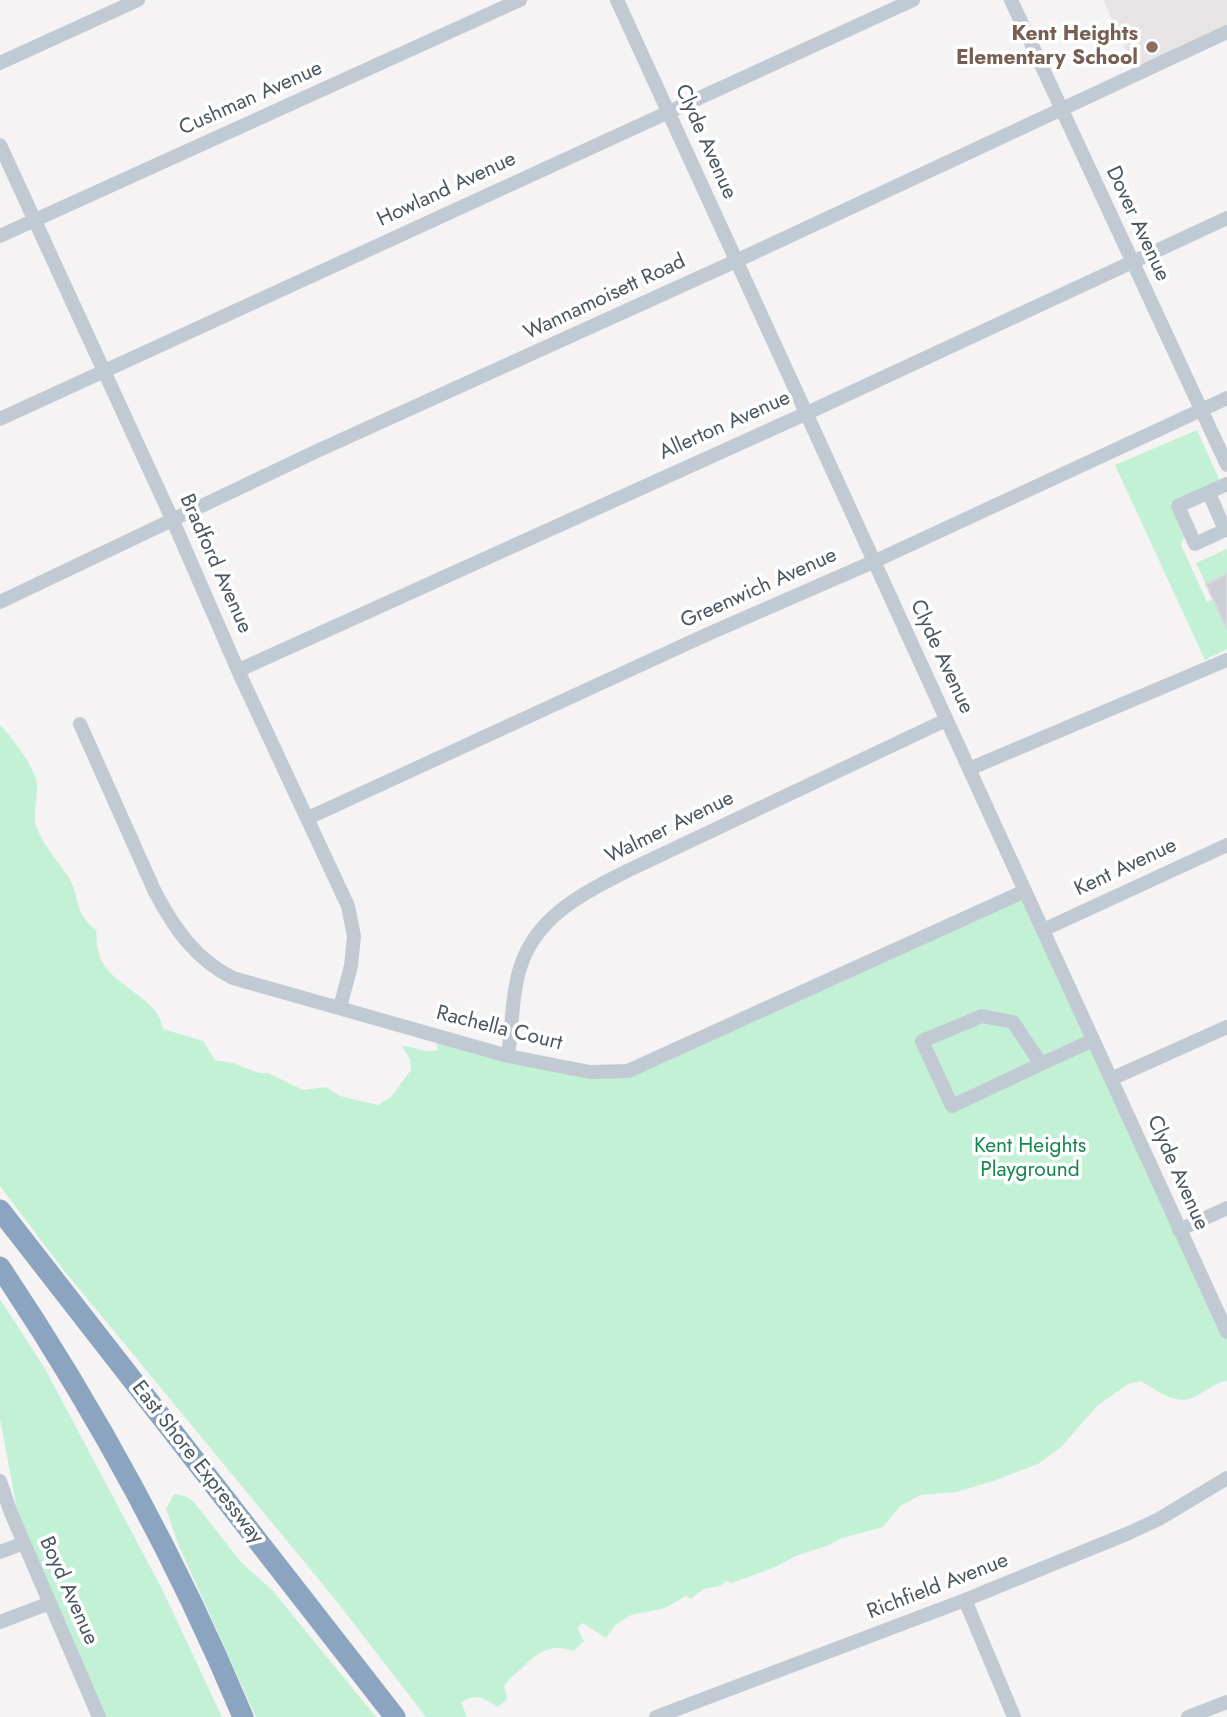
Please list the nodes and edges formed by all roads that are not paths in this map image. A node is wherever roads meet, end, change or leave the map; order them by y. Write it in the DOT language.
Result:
graph roads {
  1 [pos="138,0"];
  2 [pos="520,0"];
  3 [pos="617,0"];
  4 [pos="912,0"];
  5 [pos="1011,0"];
  6 [pos="1227,32"];
  7 [pos="0,63"];
  8 [pos="1062,111"];
  9 [pos="669,112"];
  10 [pos="0,145"];
  11 [pos="1227,218"];
  12 [pos="33,221"];
  13 [pos="0,236"];
  14 [pos="736,261"];
  15 [pos="1132,262"];
  16 [pos="104,371"];
  17 [pos="1227,398"];
  18 [pos="1201,409"];
  19 [pos="804,414"];
  20 [pos="0,419"];
  21 [pos="1227,466"];
  22 [pos="1227,484"];
  23 [pos="1209,493"];
  24 [pos="173,521"];
  25 [pos="873,562"];
  26 [pos="0,602"];
  27 [pos="1227,660"];
  28 [pos="239,670"];
  29 [pos="946,720"];
  30 [pos="80,724"];
  31 [pos="970,769"];
  32 [pos="308,818"];
  33 [pos="1227,845"];
  34 [pos="1025,891"];
  35 [pos="1043,930"];
  36 [pos="340,1007"];
  37 [pos="1227,1027"];
  38 [pos="1093,1040"];
  39 [pos="508,1056"];
  40 [pos="1041,1064"];
  41 [pos="1111,1079"];
  42 [pos="1227,1208"];
  43 [pos="0,1210"];
  44 [pos="1180,1230"];
  45 [pos="0,1267"];
  46 [pos="1227,1332"];
  47 [pos="1227,1478"];
  48 [pos="0,1481"];
  49 [pos="24,1543"];
  50 [pos="0,1552"];
  51 [pos="965,1600"];
  52 [pos="50,1602"];
  53 [pos="0,1622"];
  54 [pos="1227,1702"];
  55 [pos="100,1717"];
  56 [pos="243,1717"];
  57 [pos="395,1717"];
  58 [pos="656,1717"];
  59 [pos="1014,1717"];
  60 [pos="1188,1717"];
  1 -- 7 [label="street"];
  2 -- 12 [label="street, Cushman Avenue"];
  3 -- 9 [label="street, Clyde Avenue"];
  4 -- 9 [label="street, Howland Avenue"];
  5 -- 8 [label="street, Dover Avenue"];
  6 -- 8 [label="street, Wannamoisett Road"];
  8 -- 14 [label="street, Wannamoisett Road"];
  8 -- 15 [label="street, Dover Avenue"];
  9 -- 14 [label="street, Clyde Avenue"];
  9 -- 16 [label="street, Howland Avenue"];
  10 -- 12 [label="street, Bradford Avenue"];
  11 -- 15 [label="street, Allerton Avenue"];
  12 -- 13 [label="street, Cushman Avenue"];
  12 -- 16 [label="street, Bradford Avenue"];
  14 -- 19 [label="street, Clyde Avenue"];
  14 -- 24 [label="street, Wannamoisett Road"];
  15 -- 18 [label="street, Dover Avenue"];
  15 -- 19 [label="street, Allerton Avenue"];
  16 -- 20 [label="street, Howland Avenue"];
  16 -- 24 [label="street, Bradford Avenue"];
  17 -- 18 [label="street, Greenwich Avenue"];
  18 -- 21 [label="street, Dover Avenue"];
  18 -- 25 [label="street, Greenwich Avenue"];
  19 -- 25 [label="street, Clyde Avenue"];
  19 -- 28 [label="street, Allerton Avenue"];
  22 -- 23 [label="street"];
  24 -- 26 [label="street, Wannamoisett Road"];
  24 -- 28 [label="street, Bradford Avenue"];
  25 -- 29 [label="street, Clyde Avenue"];
  25 -- 32 [label="street, Greenwich Avenue"];
  27 -- 31 [label="street"];
  28 -- 32 [label="street, Bradford Avenue"];
  29 -- 31 [label="street, Clyde Avenue"];
  29 -- 39 [label="street, Walmer Avenue"];
  30 -- 36 [label="street, Rachella Court"];
  31 -- 34 [label="street, Clyde Avenue"];
  32 -- 36 [label="street, Bradford Avenue"];
  33 -- 35 [label="street, Kent Avenue"];
  34 -- 35 [label="street, Clyde Avenue"];
  34 -- 39 [label="street, Rachella Court"];
  35 -- 38 [label="street, Clyde Avenue"];
  36 -- 39 [label="street, Rachella Court"];
  37 -- 41 [label="street"];
  38 -- 40 [label="street"];
  38 -- 41 [label="street, Clyde Avenue"];
  40 -- 40 [label="street"];
  41 -- 44 [label="street, Clyde Avenue"];
  42 -- 44 [label="street"];
  43 -- 57 [label="highway, East Shore Expressway"];
  44 -- 46 [label="street, Clyde Avenue"];
  45 -- 56 [label="highway"];
  47 -- 51 [label="street, Richfield Avenue"];
  48 -- 49 [label="street, Boyd Avenue"];
  49 -- 50 [label="street"];
  49 -- 52 [label="street, Boyd Avenue"];
  51 -- 58 [label="street, Richfield Avenue"];
  51 -- 59 [label="street"];
  52 -- 53 [label="street"];
  52 -- 55 [label="street, Boyd Avenue"];
  54 -- 60 [label="street"];
}
